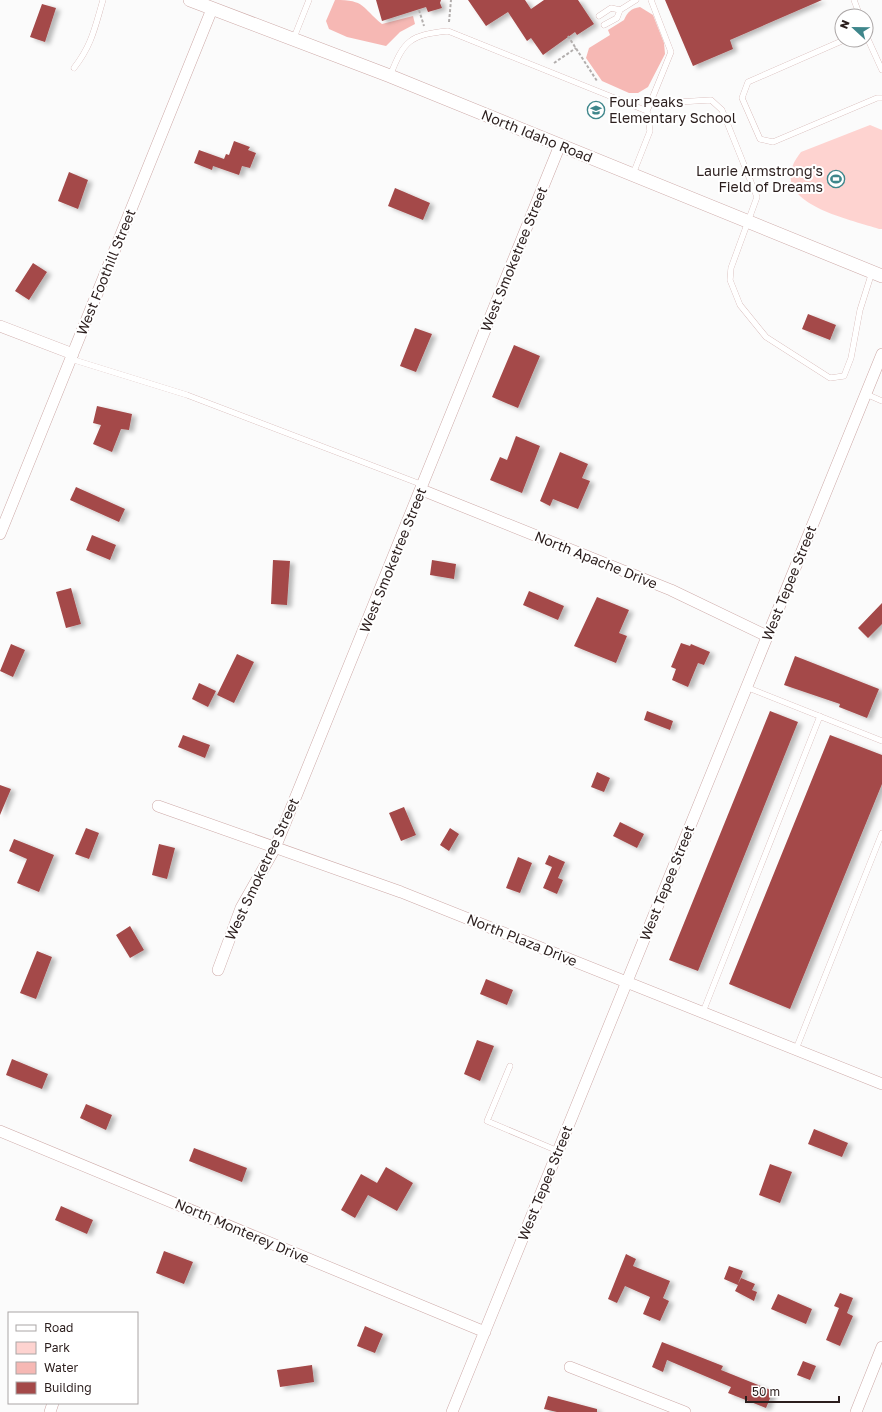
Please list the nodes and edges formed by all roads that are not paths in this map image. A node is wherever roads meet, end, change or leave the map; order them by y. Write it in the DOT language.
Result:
graph roads {
  1 [pos="103,0"];
  2 [pos="190,0"];
  3 [pos="309,0"];
  4 [pos="636,0"];
  5 [pos="651,0"];
  6 [pos="212,9"];
  7 [pos="620,10"];
  8 [pos="599,16"];
  9 [pos="604,25"];
  10 [pos="293,40"];
  11 [pos="834,44"];
  12 [pos="872,48"];
  13 [pos="74,68"];
  14 [pos="882,70"];
  15 [pos="390,76"];
  16 [pos="882,98"];
  17 [pos="652,99"];
  18 [pos="647,111"];
  19 [pos="560,145"];
  20 [pos="633,174"];
  21 [pos="748,221"];
  22 [pos="877,274"];
  23 [pos="0,326"];
  24 [pos="882,354"];
  25 [pos="72,357"];
  26 [pos="866,394"];
  27 [pos="882,401"];
  28 [pos="423,488"];
  29 [pos="0,534"];
  30 [pos="767,636"];
  31 [pos="746,687"];
  32 [pos="820,716"];
  33 [pos="882,741"];
  34 [pos="158,806"];
  35 [pos="882,832"];
  36 [pos="275,848"];
  37 [pos="218,970"];
  38 [pos="627,982"];
  39 [pos="704,1012"];
  40 [pos="796,1050"];
  41 [pos="510,1066"];
  42 [pos="882,1084"];
  43 [pos="0,1131"];
  44 [pos="558,1151"];
  45 [pos="485,1332"];
  46 [pos="882,1347"];
  47 [pos="570,1367"];
  48 [pos="452,1412"];
  49 [pos="685,1412"];
  50 [pos="856,1412"];
  1 -- 13 [label="lane"];
  2 -- 6 [label="street, North Idaho Road"];
  3 -- 10 [label="lane"];
  4 -- 7 [label="lane"];
  5 -- 17 [label="lane"];
  6 -- 10 [label="street, North Idaho Road"];
  6 -- 25 [label="street, West Foothill Street"];
  7 -- 8 [label="lane"];
  7 -- 9 [label="lane"];
  10 -- 15 [label="street, North Idaho Road"];
  11 -- 16 [label="lane"];
  12 -- 14 [label="lane"];
  15 -- 18 [label="lane"];
  15 -- 19 [label="street, North Idaho Road"];
  17 -- 18 [label="lane"];
  17 -- 21 [label="lane"];
  18 -- 20 [label="lane"];
  19 -- 20 [label="street, North Idaho Road"];
  19 -- 28 [label="street, West Smoketree Street"];
  20 -- 21 [label="street, North Idaho Road"];
  21 -- 22 [label="street, North Idaho Road"];
  21 -- 22 [label="lane"];
  23 -- 25 [label="street"];
  24 -- 26 [label="street, West Tepee Street"];
  25 -- 28 [label="lane"];
  25 -- 29 [label="street, West Foothill Street"];
  26 -- 27 [label="lane"];
  26 -- 30 [label="street, West Tepee Street"];
  28 -- 30 [label="street, North Apache Drive"];
  28 -- 36 [label="street, West Smoketree Street"];
  30 -- 31 [label="street, West Tepee Street"];
  31 -- 32 [label="lane"];
  31 -- 38 [label="street, West Tepee Street"];
  32 -- 33 [label="lane"];
  32 -- 39 [label="lane"];
  34 -- 36 [label="street, North Plaza Drive"];
  35 -- 40 [label="lane"];
  36 -- 37 [label="street, West Smoketree Street"];
  36 -- 38 [label="street, North Plaza Drive"];
  38 -- 39 [label="street, North Plaza Drive"];
  38 -- 44 [label="street, West Tepee Street"];
  39 -- 40 [label="street, North Plaza Drive"];
  40 -- 42 [label="street, North Plaza Drive"];
  41 -- 44 [label="lane"];
  43 -- 45 [label="street, North Monterey Drive"];
  44 -- 45 [label="street, West Tepee Street"];
  45 -- 48 [label="street, West Tepee Street"];
  46 -- 50 [label="street"];
  47 -- 49 [label="street"];
}
